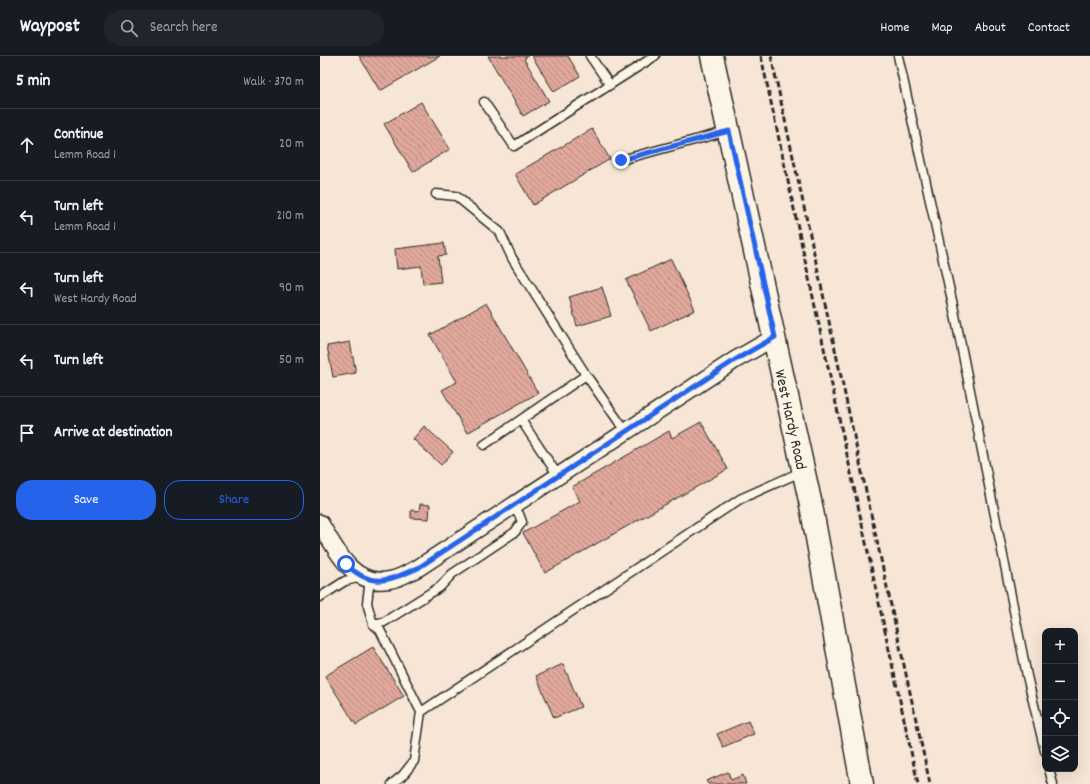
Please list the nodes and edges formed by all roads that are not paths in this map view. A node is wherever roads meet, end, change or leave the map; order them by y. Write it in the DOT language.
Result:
graph roads {
  1 [pos="590,56"];
  2 [pos="655,56"];
  3 [pos="712,56"];
  4 [pos="898,56"];
  5 [pos="610,85"];
  6 [pos="484,102"];
  7 [pos="729,131"];
  8 [pos="621,160"];
  9 [pos="436,194"];
  10 [pos="775,337"];
  11 [pos="586,375"];
  12 [pos="521,420"];
  13 [pos="626,432"];
  14 [pos="484,445"];
  15 [pos="804,471"];
  16 [pos="559,477"];
  17 [pos="512,508"];
  18 [pos="320,523"];
  19 [pos="366,578"];
  20 [pos="320,597"];
  21 [pos="373,624"];
  22 [pos="421,712"];
  23 [pos="1042,738"];
  24 [pos="1050,772"];
  25 [pos="392,784"];
  26 [pos="862,784"];
  27 [pos="1053,784"];
  1 -- 5 [label="lane"];
  2 -- 5 [label="lane"];
  3 -- 7 [label="main road, West Hardy Road"];
  4 -- 23 [label="lane"];
  5 -- 6 [label="lane"];
  7 -- 8 [label="lane"];
  7 -- 10 [label="main road, West Hardy Road"];
  9 -- 11 [label="lane"];
  10 -- 13 [label="street"];
  10 -- 15 [label="main road, West Hardy Road"];
  11 -- 12 [label="lane"];
  11 -- 13 [label="lane"];
  12 -- 14 [label="lane"];
  12 -- 16 [label="lane"];
  13 -- 16 [label="street"];
  15 -- 22 [label="lane"];
  15 -- 26 [label="main road, West Hardy Road"];
  16 -- 17 [label="street"];
  17 -- 19 [label="street"];
  17 -- 21 [label="lane"];
  18 -- 19 [label="street"];
  19 -- 20 [label="lane"];
  19 -- 21 [label="lane"];
  21 -- 22 [label="lane"];
  22 -- 25 [label="lane"];
  24 -- 27 [label="lane"];
}
